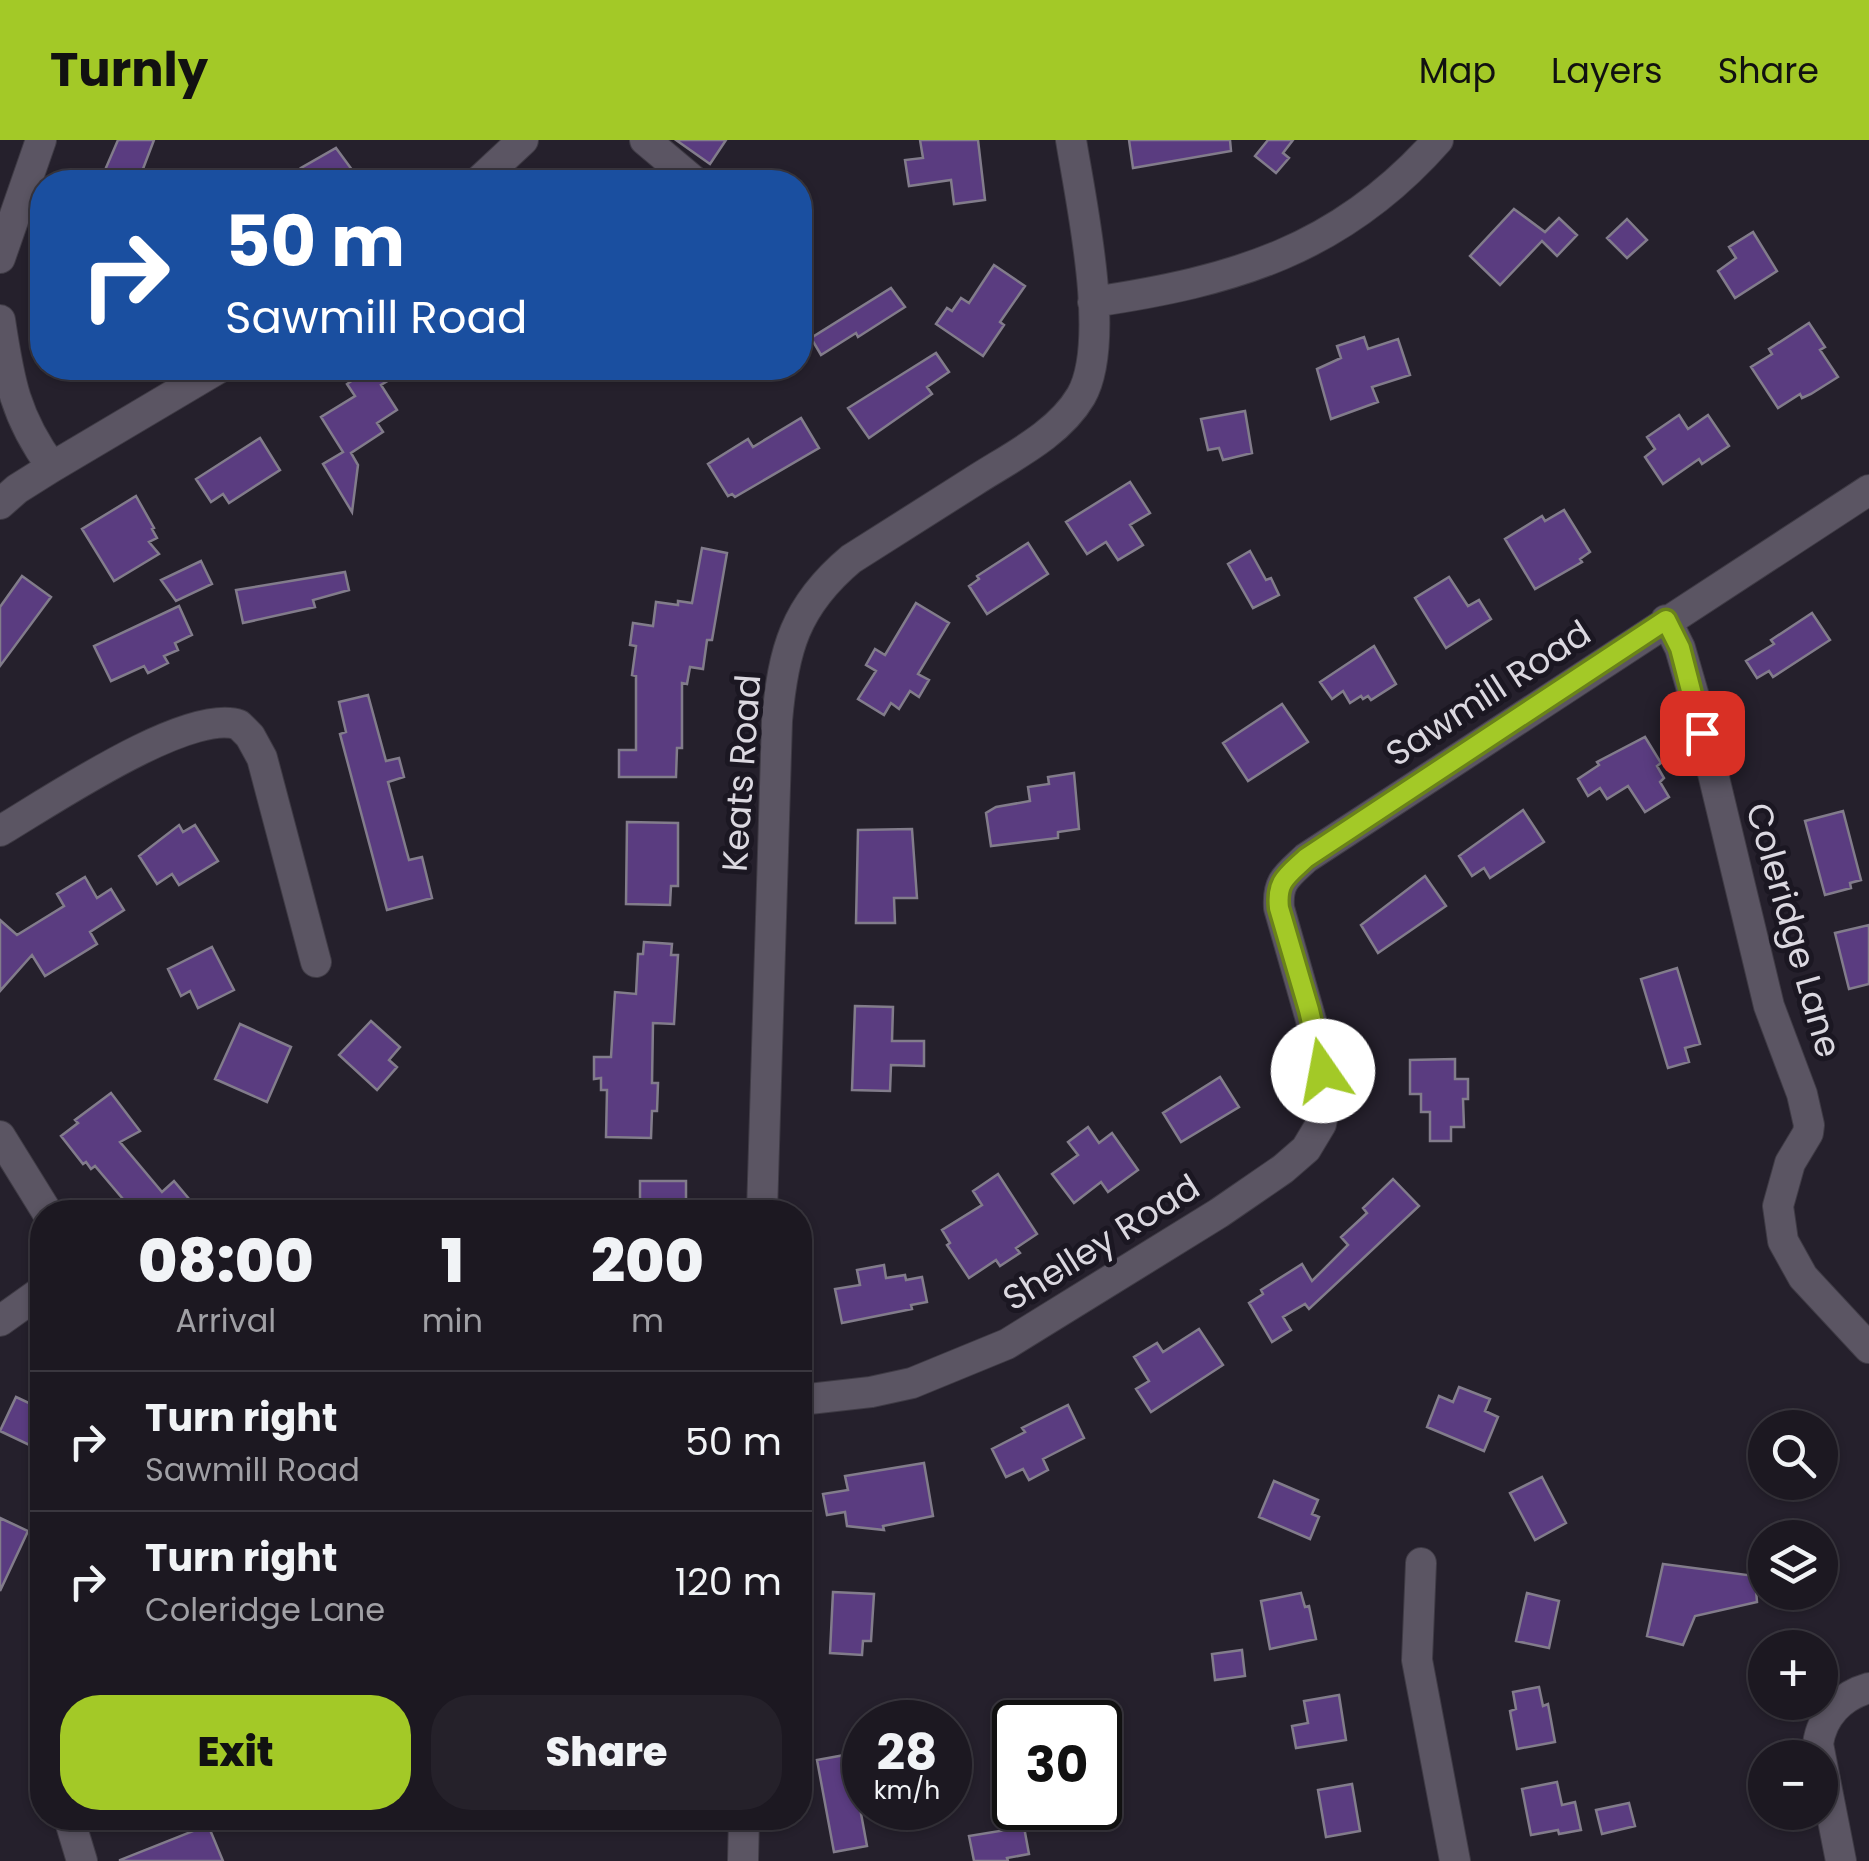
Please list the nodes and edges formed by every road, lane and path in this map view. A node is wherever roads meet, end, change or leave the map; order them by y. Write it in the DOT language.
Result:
graph roads {
  1 [pos="42,140"];
  2 [pos="524,140"];
  3 [pos="645,140"];
  4 [pos="1071,140"];
  5 [pos="1438,140"];
  6 [pos="491,170"];
  7 [pos="681,170"];
  8 [pos="11,189"];
  9 [pos="0,258"];
  10 [pos="1093,302"];
  11 [pos="0,320"];
  12 [pos="198,380"];
  13 [pos="52,467"];
  14 [pos="1869,490"];
  15 [pos="0,504"];
  16 [pos="1666,620"];
  17 [pos="0,831"];
  18 [pos="316,962"];
  19 [pos="1314,1029"];
  20 [pos="0,1136"];
  21 [pos="40,1200"];
  22 [pos="762,1200"];
  23 [pos="30,1300"];
  24 [pos="0,1322"];
  25 [pos="1869,1348"];
  26 [pos="812,1399"];
  27 [pos="1421,1563"];
  28 [pos="1869,1688"];
  29 [pos="73,1830"];
  30 [pos="743,1830"];
  31 [pos="82,1861"];
  32 [pos="742,1861"];
  33 [pos="1455,1861"];
  34 [pos="1841,1861"];
  1 -- 8 [label="street"];
  2 -- 6 [label="street"];
  3 -- 7 [label="street"];
  4 -- 10 [label="street, Keats Road"];
  5 -- 10 [label="street"];
  8 -- 9 [label="street"];
  10 -- 22 [label="street, Keats Road"];
  11 -- 13 [label="street"];
  12 -- 13 [label="street"];
  13 -- 15 [label="street"];
  14 -- 16 [label="street, Sawmill Road"];
  16 -- 19 [label="street, Sawmill Road"];
  16 -- 25 [label="street, Coleridge Lane"];
  17 -- 18 [label="street"];
  19 -- 26 [label="street, Shelley Road"];
  20 -- 21 [label="street"];
  23 -- 24 [label="street"];
  27 -- 33 [label="street"];
  28 -- 34 [label="street"];
  29 -- 31 [label="street"];
  30 -- 32 [label="street"];
}
